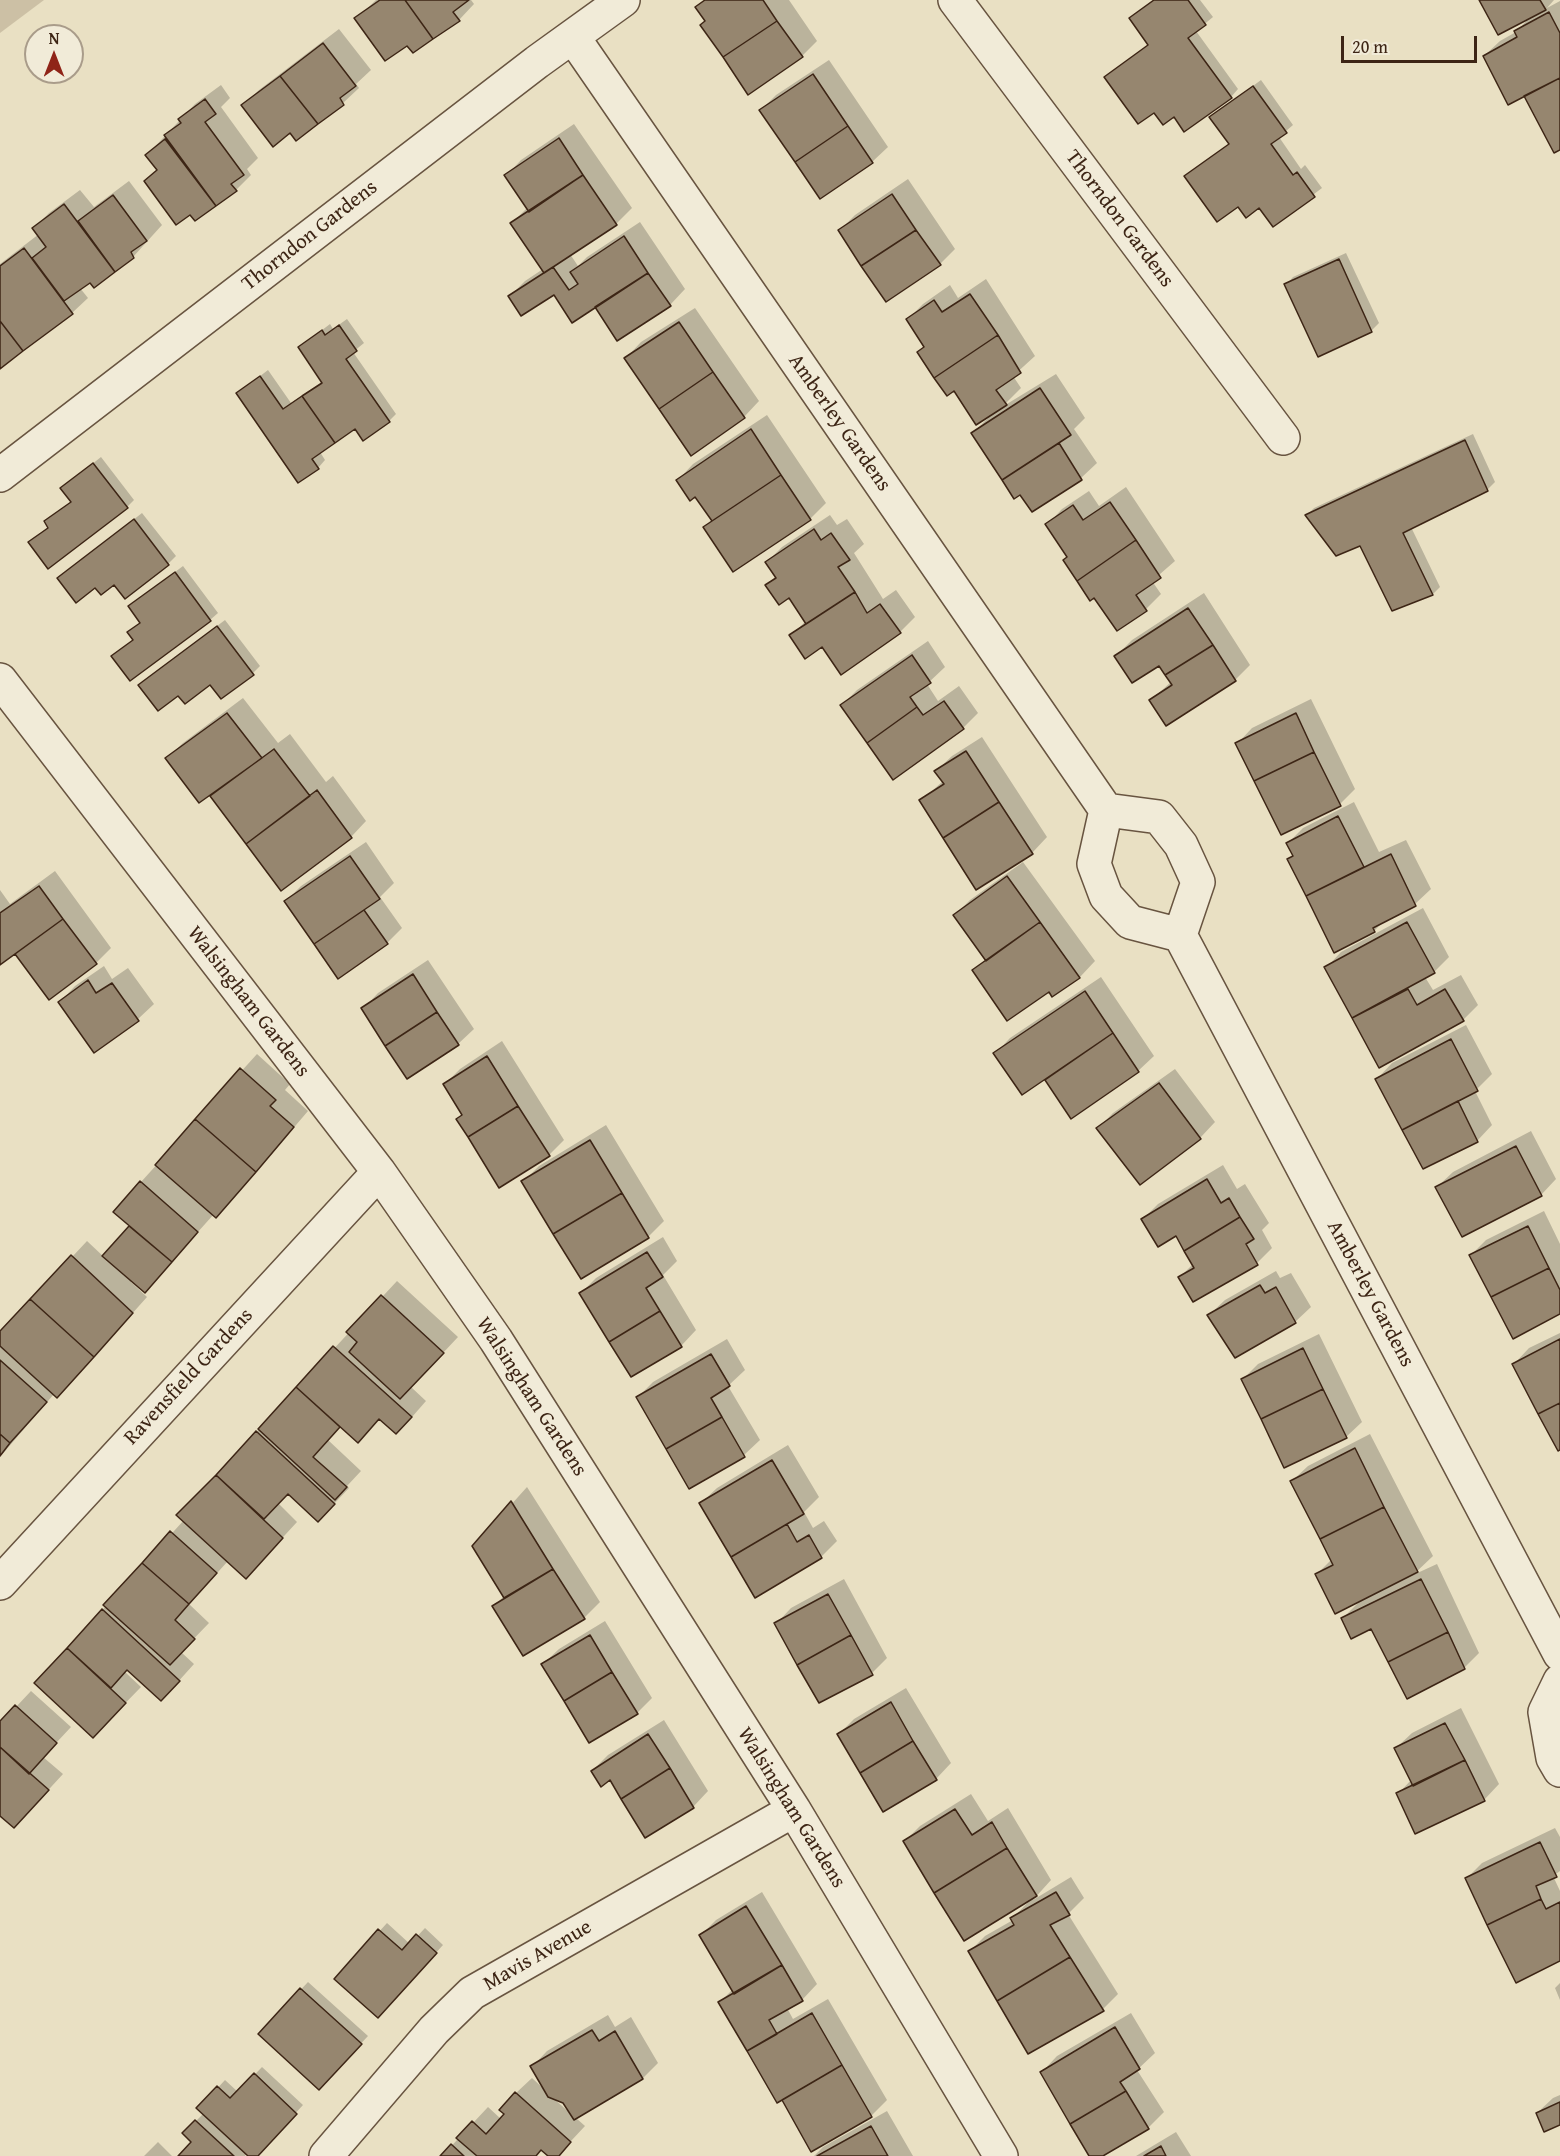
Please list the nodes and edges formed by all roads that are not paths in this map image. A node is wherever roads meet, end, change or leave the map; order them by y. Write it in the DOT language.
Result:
graph roads {
  1 [pos="622,0"];
  2 [pos="955,0"];
  3 [pos="573,37"];
  4 [pos="1283,438"];
  5 [pos="0,475"];
  6 [pos="0,680"];
  7 [pos="1106,810"];
  8 [pos="1180,934"];
  9 [pos="379,1172"];
  10 [pos="0,1583"];
  11 [pos="1560,1654"];
  12 [pos="1560,1681"];
  13 [pos="1560,1770"];
  14 [pos="794,1810"];
  15 [pos="326,2156"];
  16 [pos="1001,2156"];
  1 -- 3 [label="street, Thorndon Gardens"];
  2 -- 4 [label="street, Thorndon Gardens"];
  3 -- 5 [label="street, Thorndon Gardens"];
  3 -- 7 [label="street, Amberley Gardens"];
  6 -- 9 [label="street, Walsingham Gardens"];
  7 -- 8 [label="street"];
  7 -- 8 [label="street"];
  8 -- 11 [label="street, Amberley Gardens"];
  9 -- 10 [label="street, Ravensfield Gardens"];
  9 -- 14 [label="street, Walsingham Gardens"];
  12 -- 13 [label="street"];
  14 -- 15 [label="street, Mavis Avenue"];
  14 -- 16 [label="street, Walsingham Gardens"];
}
